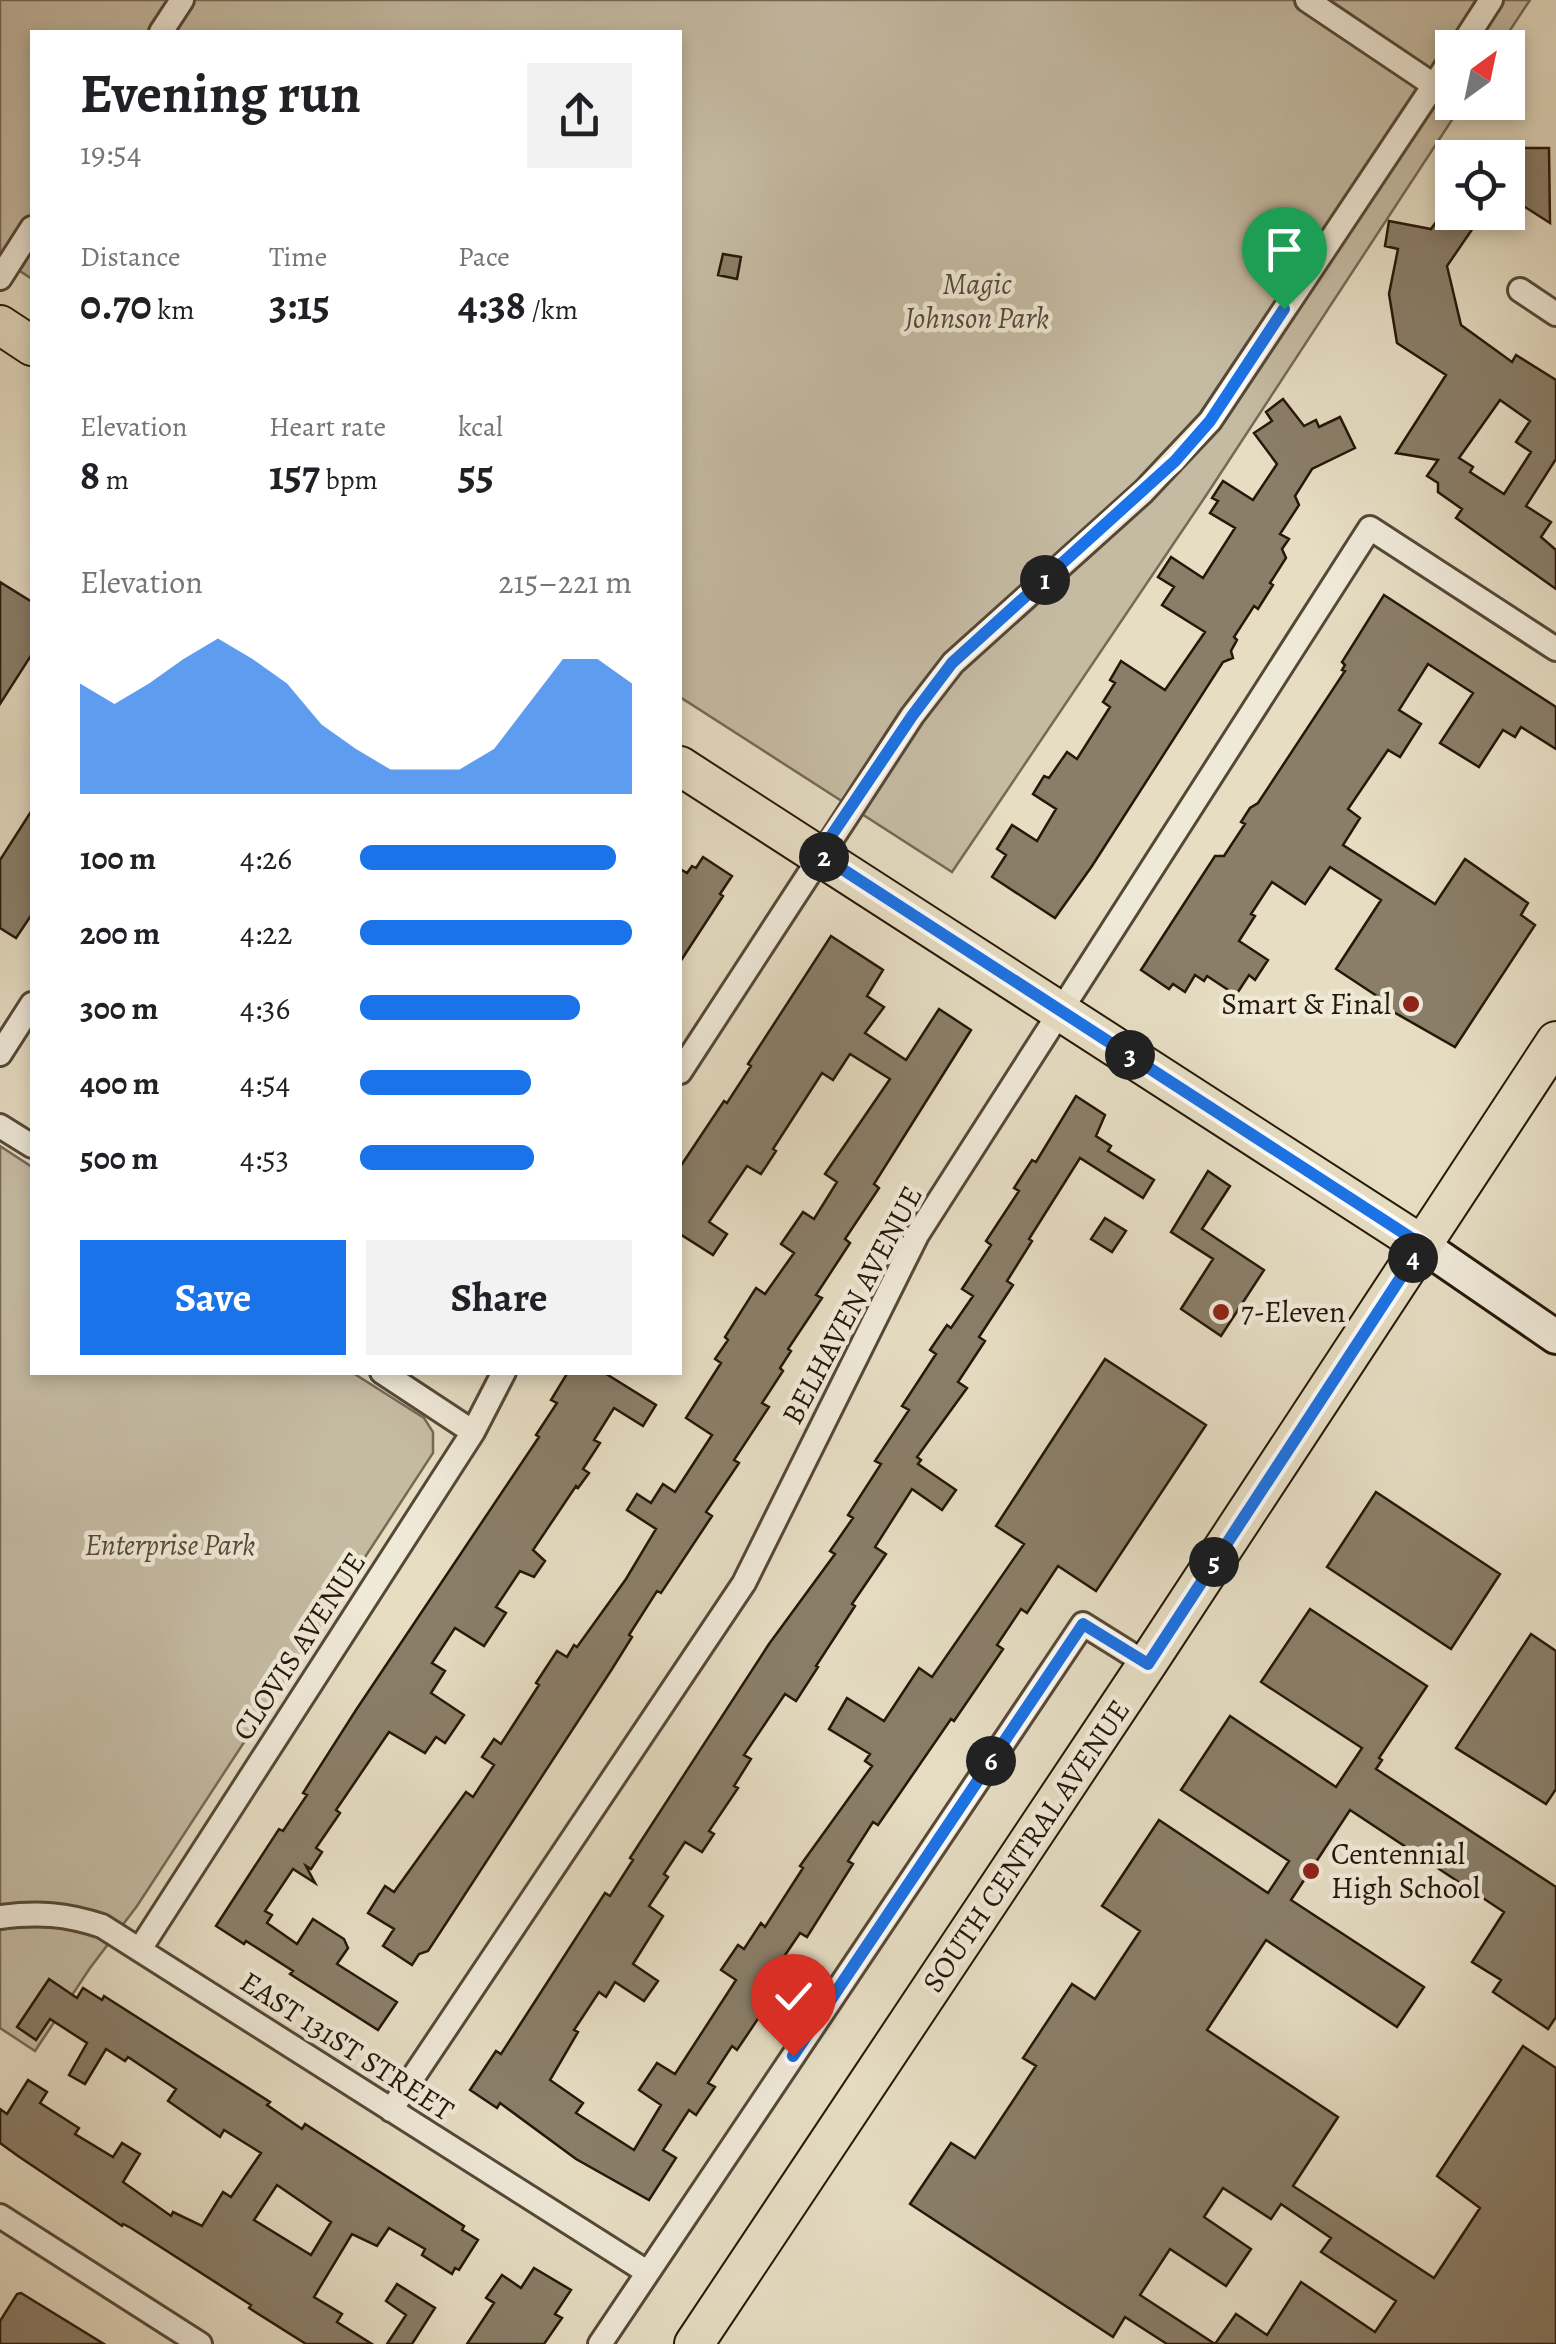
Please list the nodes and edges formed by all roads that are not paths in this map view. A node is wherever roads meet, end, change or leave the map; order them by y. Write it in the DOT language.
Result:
graph roads {
  1 [pos="182,0"];
  2 [pos="1307,0"];
  3 [pos="1491,0"];
  4 [pos="162,30"];
  5 [pos="1472,30"];
  6 [pos="1435,86"];
  7 [pos="30,231"];
  8 [pos="0,278"];
  9 [pos="1520,290"];
  10 [pos="1556,314"];
  11 [pos="0,325"];
  12 [pos="30,345"];
  13 [pos="1556,649"];
  14 [pos="682,767"];
  15 [pos="819,854"];
  16 [pos="30,1007"];
  17 [pos="1060,1010"];
  18 [pos="1556,1040"];
  19 [pos="0,1054"];
  20 [pos="682,1069"];
  21 [pos="0,1126"];
  22 [pos="30,1145"];
  23 [pos="1422,1245"];
  24 [pos="1556,1337"];
  25 [pos="387,1375"];
  26 [pos="502,1375"];
  27 [pos="473,1432"];
  28 [pos="1148,1664"];
  29 [pos="0,1917"];
  30 [pos="140,1949"];
  31 [pos="391,2110"];
  32 [pos="3,2225"];
  33 [pos="648,2272"];
  34 [pos="200,2344"];
  35 [pos="600,2344"];
  36 [pos="694,2344"];
  1 -- 4 [label="street"];
  2 -- 6 [label="street"];
  3 -- 5 [label="street"];
  6 -- 15 [label="street"];
  7 -- 8 [label="street"];
  9 -- 10 [label="street"];
  11 -- 12 [label="main road"];
  13 -- 17 [label="street, BELHAVEN AVENUE"];
  14 -- 15 [label="main road"];
  15 -- 17 [label="main road"];
  15 -- 20 [label="street"];
  16 -- 19 [label="street"];
  17 -- 23 [label="main road"];
  17 -- 31 [label="street, BELHAVEN AVENUE"];
  18 -- 23 [label="main road, SOUTH CENTRAL AVENUE"];
  21 -- 22 [label="street"];
  23 -- 24 [label="main road"];
  23 -- 28 [label="main road, SOUTH CENTRAL AVENUE"];
  25 -- 27 [label="street"];
  26 -- 27 [label="street, CLOVIS AVENUE"];
  27 -- 30 [label="street, CLOVIS AVENUE"];
  28 -- 33 [label="street"];
  28 -- 36 [label="main road, SOUTH CENTRAL AVENUE"];
  29 -- 30 [label="street, EAST 131ST STREET"];
  30 -- 31 [label="street, EAST 131ST STREET"];
  31 -- 33 [label="street, EAST 131ST STREET"];
  32 -- 34 [label="street"];
  33 -- 35 [label="street"];
}
